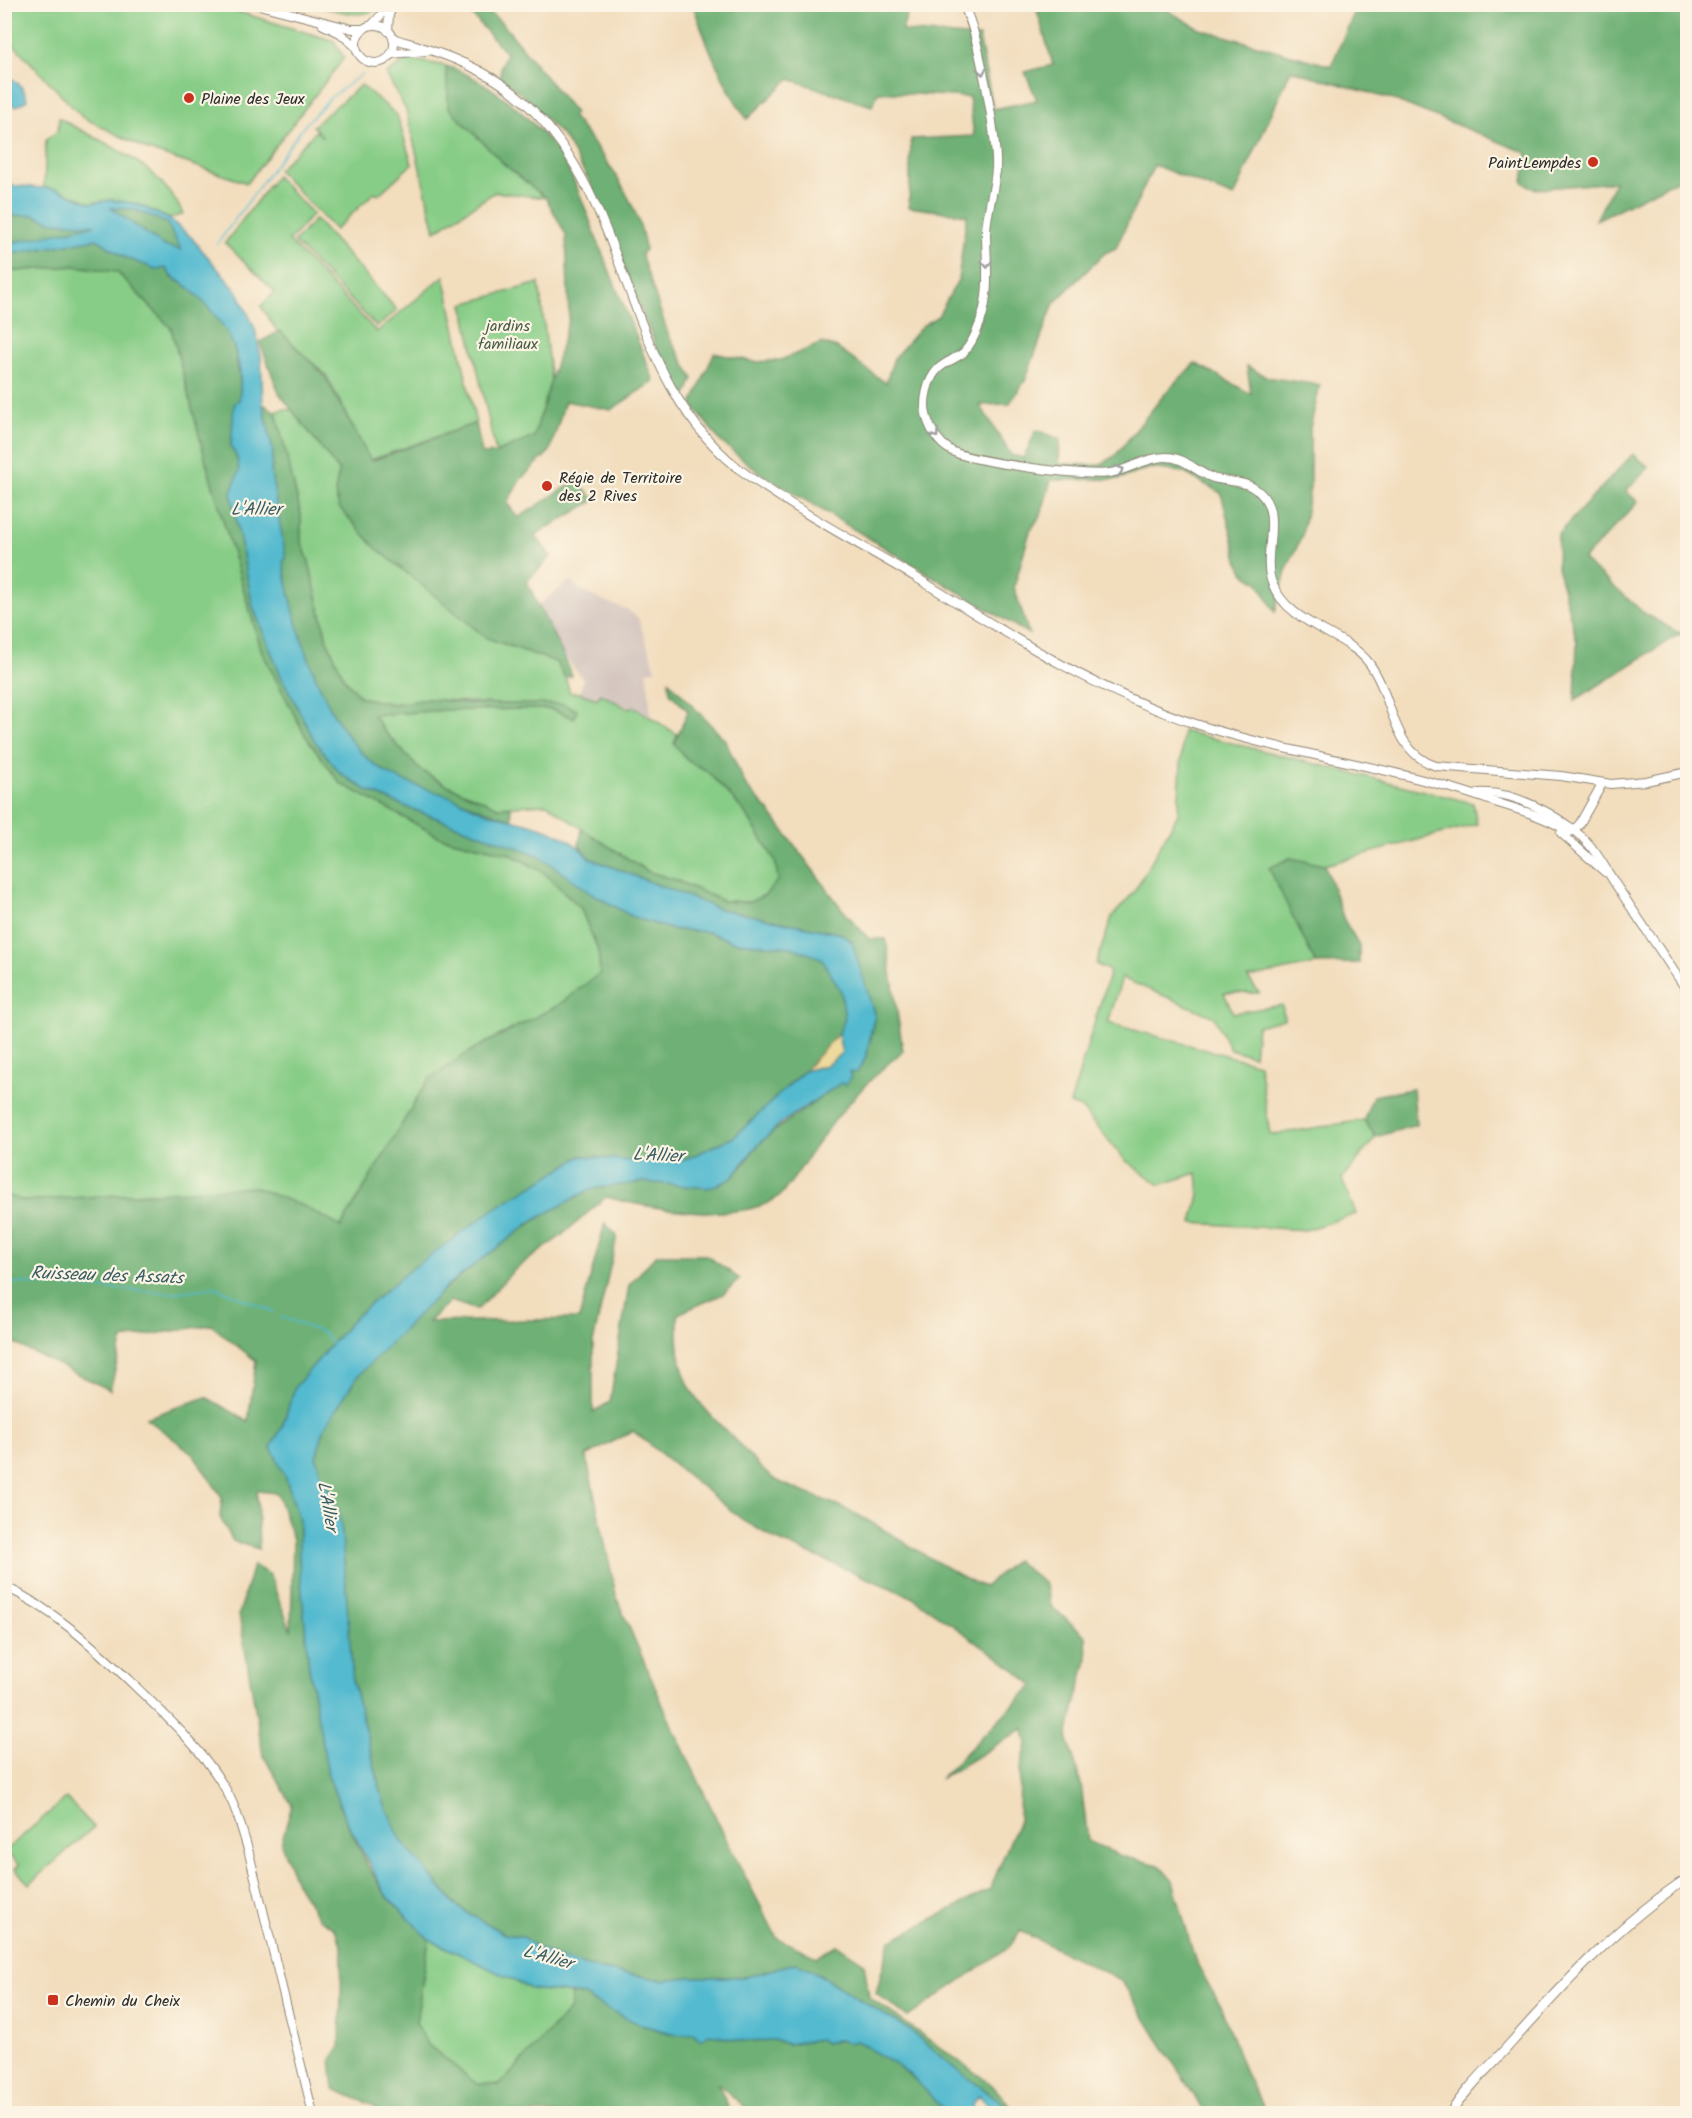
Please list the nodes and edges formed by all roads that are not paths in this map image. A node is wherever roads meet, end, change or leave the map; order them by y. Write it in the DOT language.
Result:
graph roads {
  1 [pos="255,4"];
  2 [pos="393,4"];
  3 [pos="963,6"];
  4 [pos="309,18"];
  5 [pos="368,27"];
  6 [pos="390,35"];
  7 [pos="356,47"];
  8 [pos="430,51"];
  9 [pos="391,54"];
  10 [pos="1688,772"];
  11 [pos="1592,783"];
  12 [pos="1606,784"];
  13 [pos="1473,793"];
  14 [pos="1594,797"];
  15 [pos="1569,833"];
  16 [pos="1688,992"];
  17 [pos="4,1586"];
  18 [pos="1688,1878"];
  19 [pos="313,2114"];
  20 [pos="1450,2114"];
  1 -- 4 [label="main road"];
  2 -- 5 [label="main road"];
  2 -- 6 [label="main road"];
  3 -- 11 [label="main road, one-way"];
  4 -- 5 [label="main road"];
  4 -- 7 [label="main road"];
  5 -- 6 [label="main road"];
  5 -- 7 [label="main road"];
  6 -- 8 [label="main road"];
  6 -- 9 [label="main road"];
  7 -- 9 [label="main road"];
  8 -- 9 [label="main road"];
  8 -- 13 [label="main road"];
  10 -- 12 [label="main road"];
  11 -- 12 [label="main road"];
  11 -- 14 [label="main road"];
  12 -- 14 [label="main road"];
  13 -- 15 [label="main road"];
  13 -- 15 [label="main road"];
  14 -- 15 [label="main road"];
  15 -- 16 [label="main road"];
  17 -- 19 [label="main road"];
  18 -- 20 [label="main road"];
}
